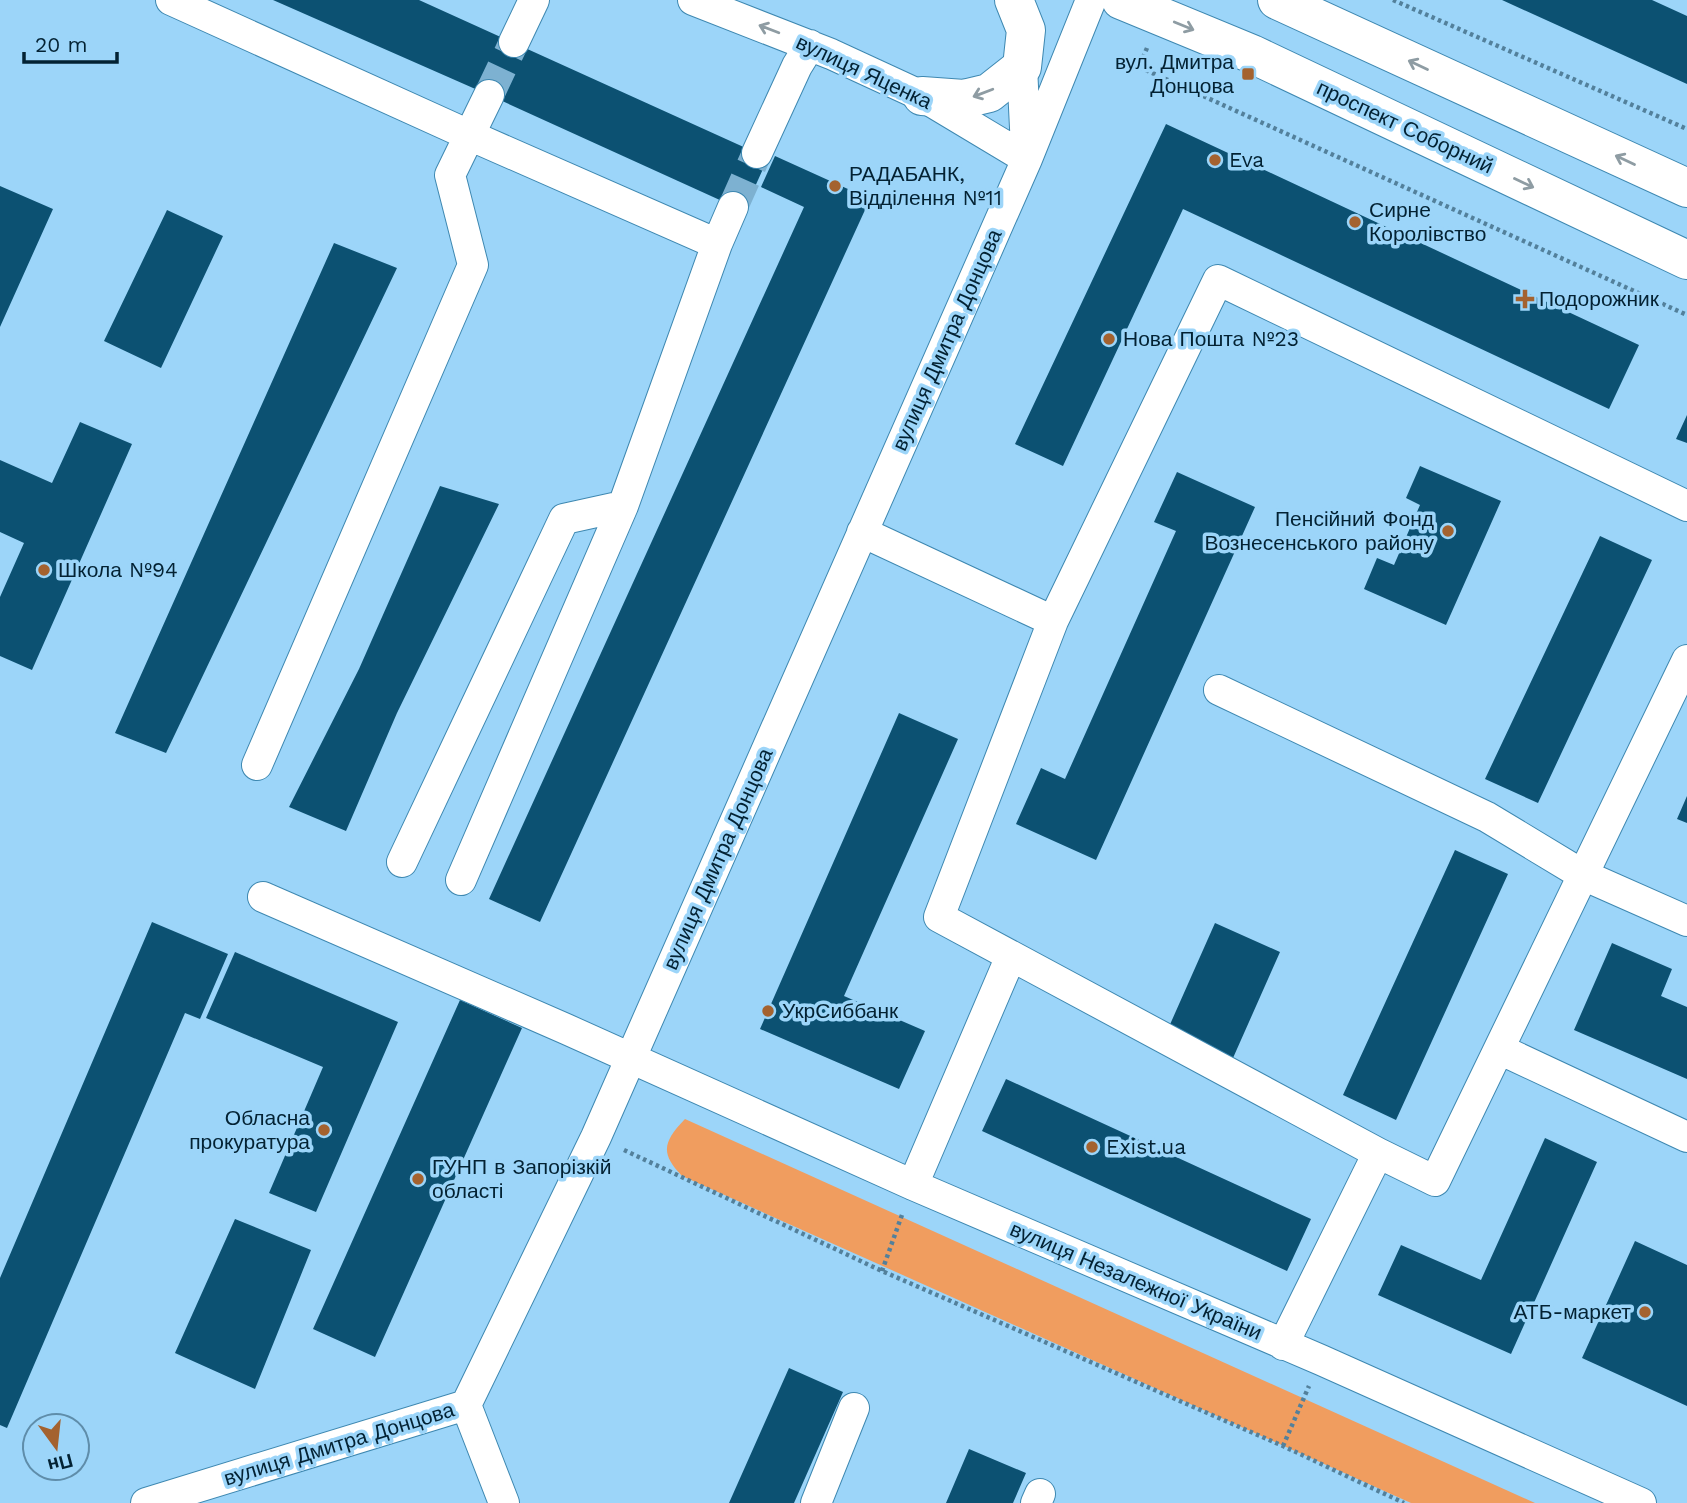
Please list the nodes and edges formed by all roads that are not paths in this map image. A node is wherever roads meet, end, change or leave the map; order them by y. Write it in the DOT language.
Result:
graph roads {
  1 [pos="171,0"];
  2 [pos="534,0"];
  3 [pos="693,0"];
  4 [pos="1014,0"];
  5 [pos="1091,0"];
  6 [pos="1121,0"];
  7 [pos="1277,0"];
  8 [pos="514,42"];
  9 [pos="810,45"];
  10 [pos="1022,67"];
  11 [pos="489,95"];
  12 [pos="922,96"];
  13 [pos="469,135"];
  14 [pos="757,153"];
  15 [pos="1027,159"];
  16 [pos="1687,188"];
  17 [pos="733,207"];
  18 [pos="717,244"];
  19 [pos="1687,260"];
  20 [pos="623,506"];
  21 [pos="1687,506"];
  22 [pos="862,532"];
  23 [pos="1053,621"];
  24 [pos="1687,660"];
  25 [pos="1219,690"];
  26 [pos="257,765"];
  27 [pos="402,862"];
  28 [pos="1583,875"];
  29 [pos="461,880"];
  30 [pos="263,897"];
  31 [pos="1687,921"];
  32 [pos="1011,956"];
  33 [pos="1499,1049"];
  34 [pos="631,1059"];
  35 [pos="1687,1137"];
  36 [pos="1377,1153"];
  37 [pos="913,1185"];
  38 [pos="1283,1345"];
  39 [pos="466,1405"];
  40 [pos="854,1408"];
  41 [pos="146,1503"];
  42 [pos="504,1503"];
  43 [pos="816,1503"];
  44 [pos="1641,1503"];
  1 -- 13 [label="street"];
  2 -- 8 [label="street"];
  9 -- 3 [label="street, вулиця Яценка, one-way"];
  4 -- 10 [label="main road"];
  5 -- 15 [label="street, вулиця Дмитра Донцова"];
  6 -- 19 [label="main road, проспект Соборний, one-way"];
  16 -- 7 [label="main road, one-way"];
  9 -- 12 [label="street, вулиця Яценка"];
  9 -- 14 [label="street"];
  10 -- 12 [label="main road, one-way"];
  10 -- 15 [label="street"];
  11 -- 13 [label="street"];
  12 -- 15 [label="street, вулиця Яценка"];
  13 -- 18 [label="street"];
  13 -- 26 [label="street"];
  15 -- 22 [label="street, вулиця Дмитра Донцова"];
  17 -- 18 [label="street"];
  18 -- 20 [label="street"];
  20 -- 27 [label="street"];
  20 -- 29 [label="street"];
  21 -- 23 [label="street"];
  22 -- 23 [label="street"];
  22 -- 34 [label="street, вулиця Дмитра Донцова"];
  23 -- 32 [label="street"];
  24 -- 28 [label="street"];
  25 -- 28 [label="street"];
  28 -- 31 [label="street"];
  28 -- 33 [label="street"];
  30 -- 34 [label="street, вулиця Незалежної України"];
  32 -- 36 [label="street"];
  32 -- 37 [label="street"];
  33 -- 35 [label="street"];
  33 -- 36 [label="street"];
  34 -- 37 [label="street, вулиця Незалежної України"];
  34 -- 39 [label="street, вулиця Дмитра Донцова"];
  36 -- 38 [label="street"];
  37 -- 38 [label="street, вулиця Незалежної України"];
  38 -- 44 [label="street, вулиця Незалежної України"];
  39 -- 41 [label="street, вулиця Дмитра Донцова"];
  39 -- 42 [label="street"];
  40 -- 43 [label="street"];
}
